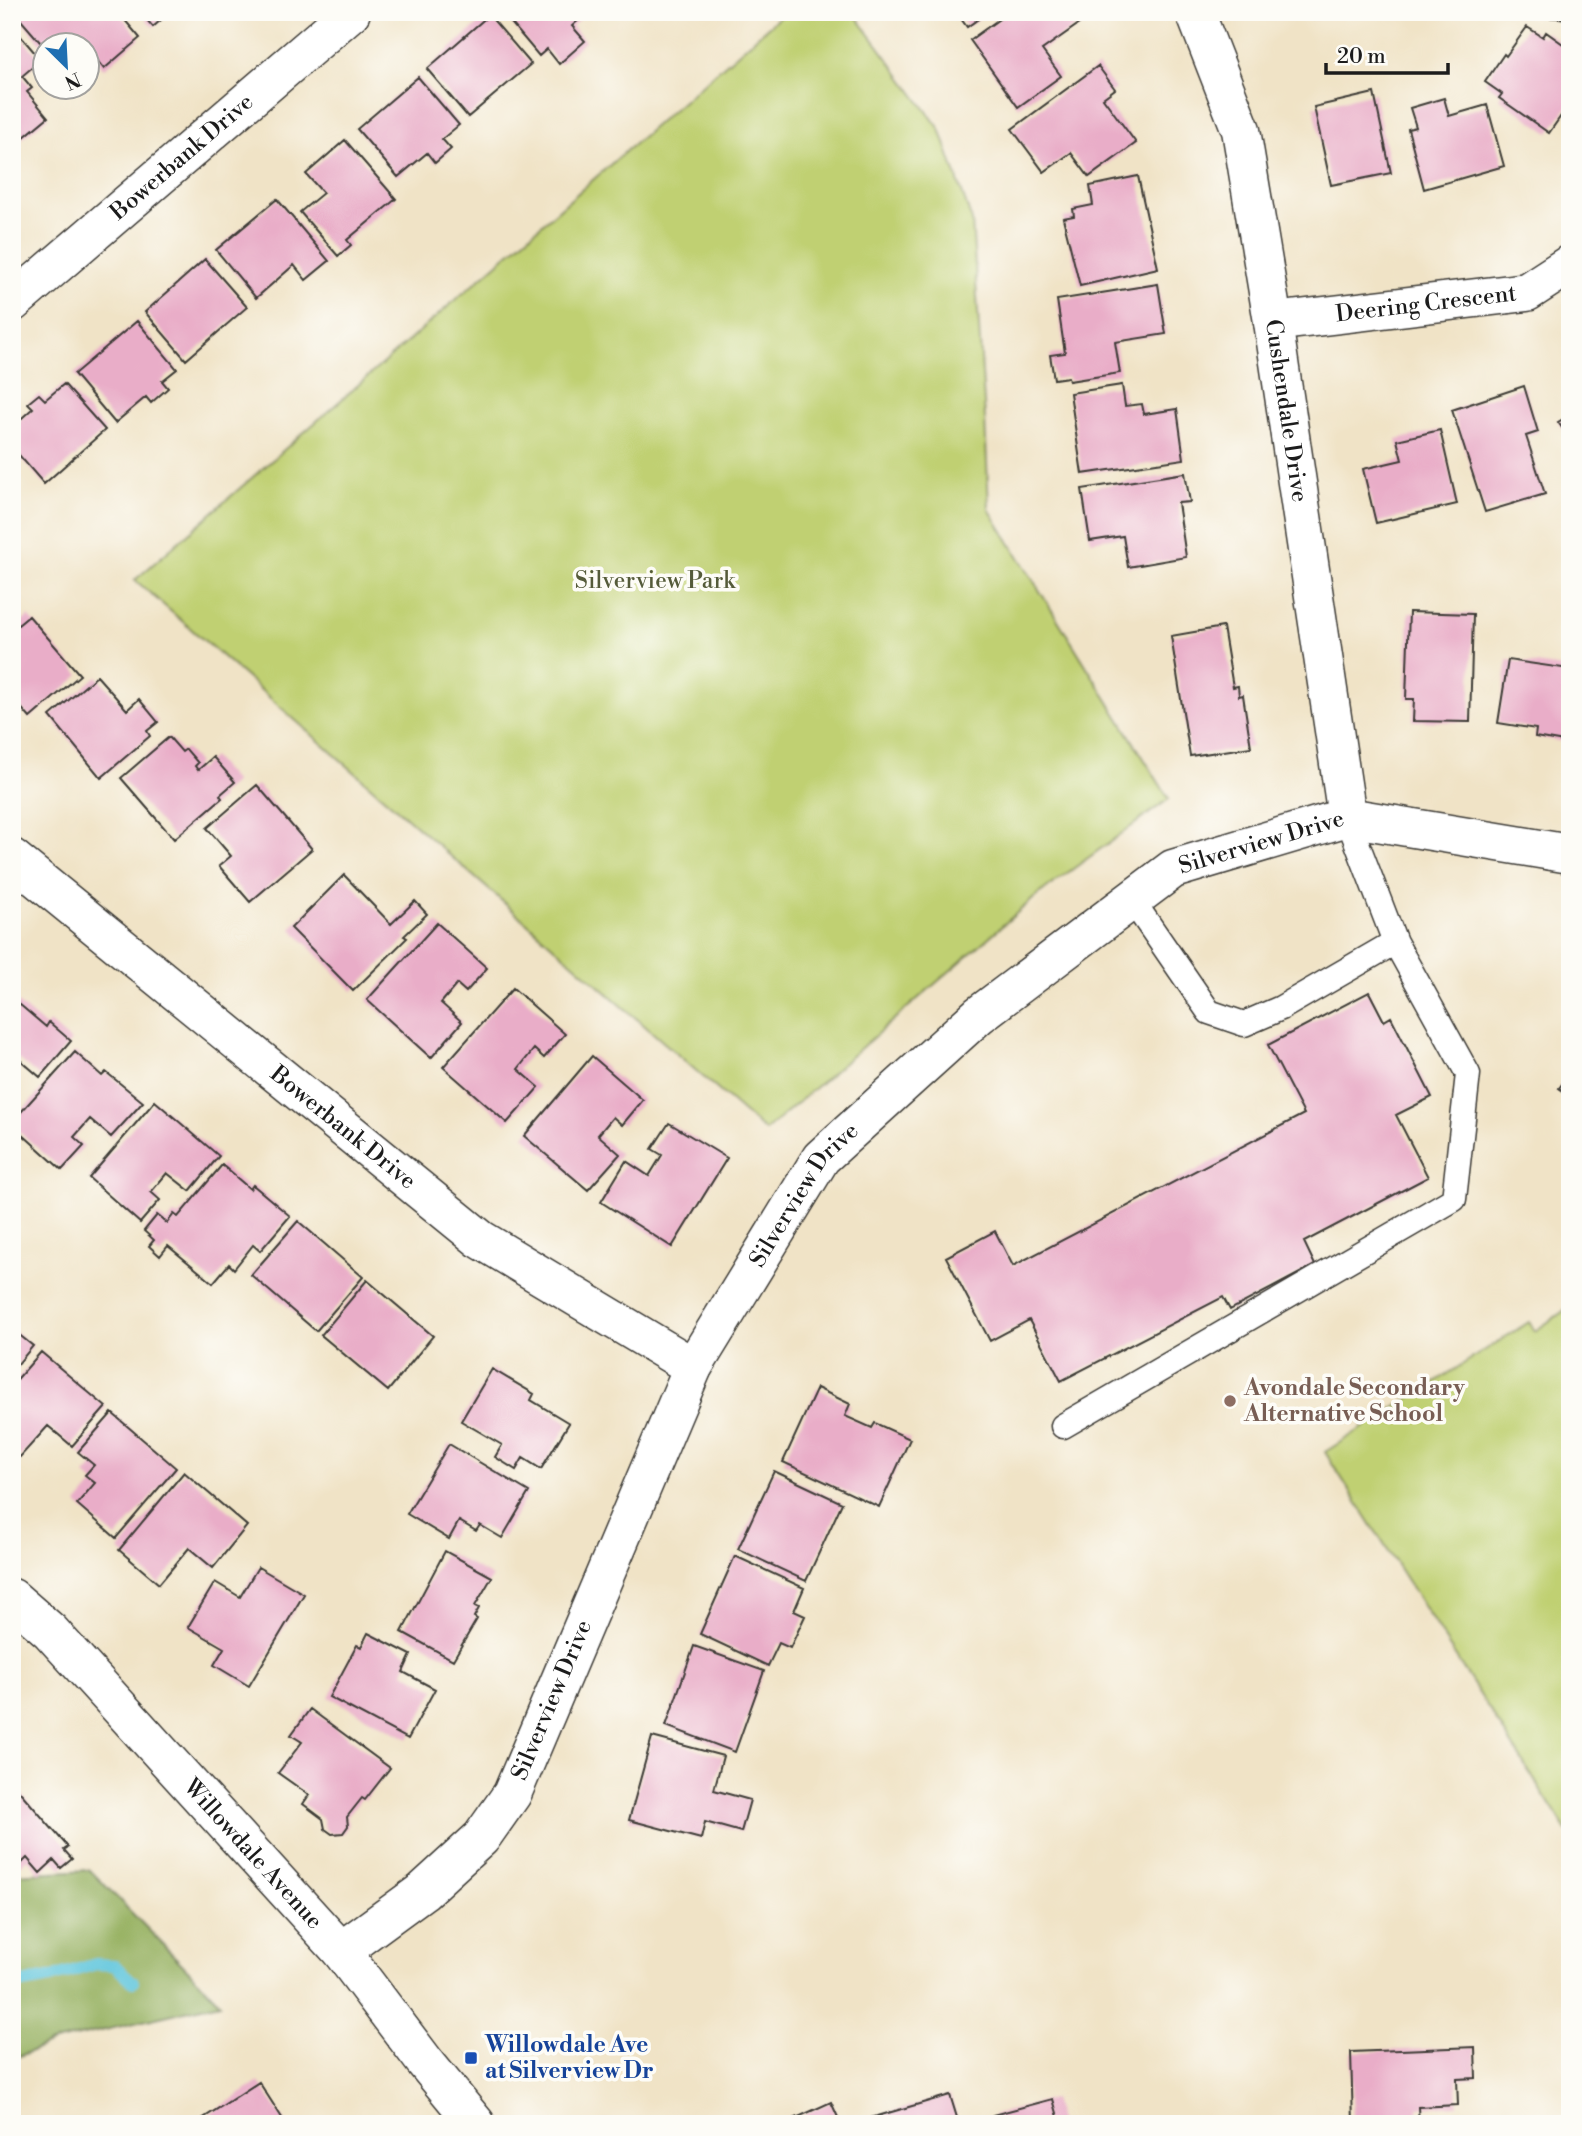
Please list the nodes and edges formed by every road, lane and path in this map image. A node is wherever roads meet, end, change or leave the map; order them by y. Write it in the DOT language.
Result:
graph roads {
  1 [pos="351,12"];
  2 [pos="1195,12"];
  3 [pos="1570,264"];
  4 [pos="12,303"];
  5 [pos="1273,322"];
  6 [pos="1347,817"];
  7 [pos="1570,853"];
  8 [pos="12,858"];
  9 [pos="1132,900"];
  10 [pos="1395,942"];
  11 [pos="693,1367"];
  12 [pos="1063,1426"];
  13 [pos="12,1598"];
  14 [pos="341,1951"];
  15 [pos="476,2124"];
  1 -- 4 [label="street, Bowerbank Drive"];
  2 -- 5 [label="street, Cushendale Drive"];
  3 -- 5 [label="street, Deering Crescent"];
  5 -- 6 [label="street, Cushendale Drive"];
  6 -- 7 [label="street, Silverview Drive"];
  6 -- 9 [label="street, Silverview Drive"];
  6 -- 10 [label="lane"];
  8 -- 11 [label="street, Bowerbank Drive"];
  9 -- 10 [label="lane"];
  9 -- 11 [label="street, Silverview Drive"];
  10 -- 12 [label="lane"];
  11 -- 14 [label="street, Silverview Drive"];
  13 -- 14 [label="street, Willowdale Avenue"];
  14 -- 15 [label="street, Willowdale Avenue"];
}
